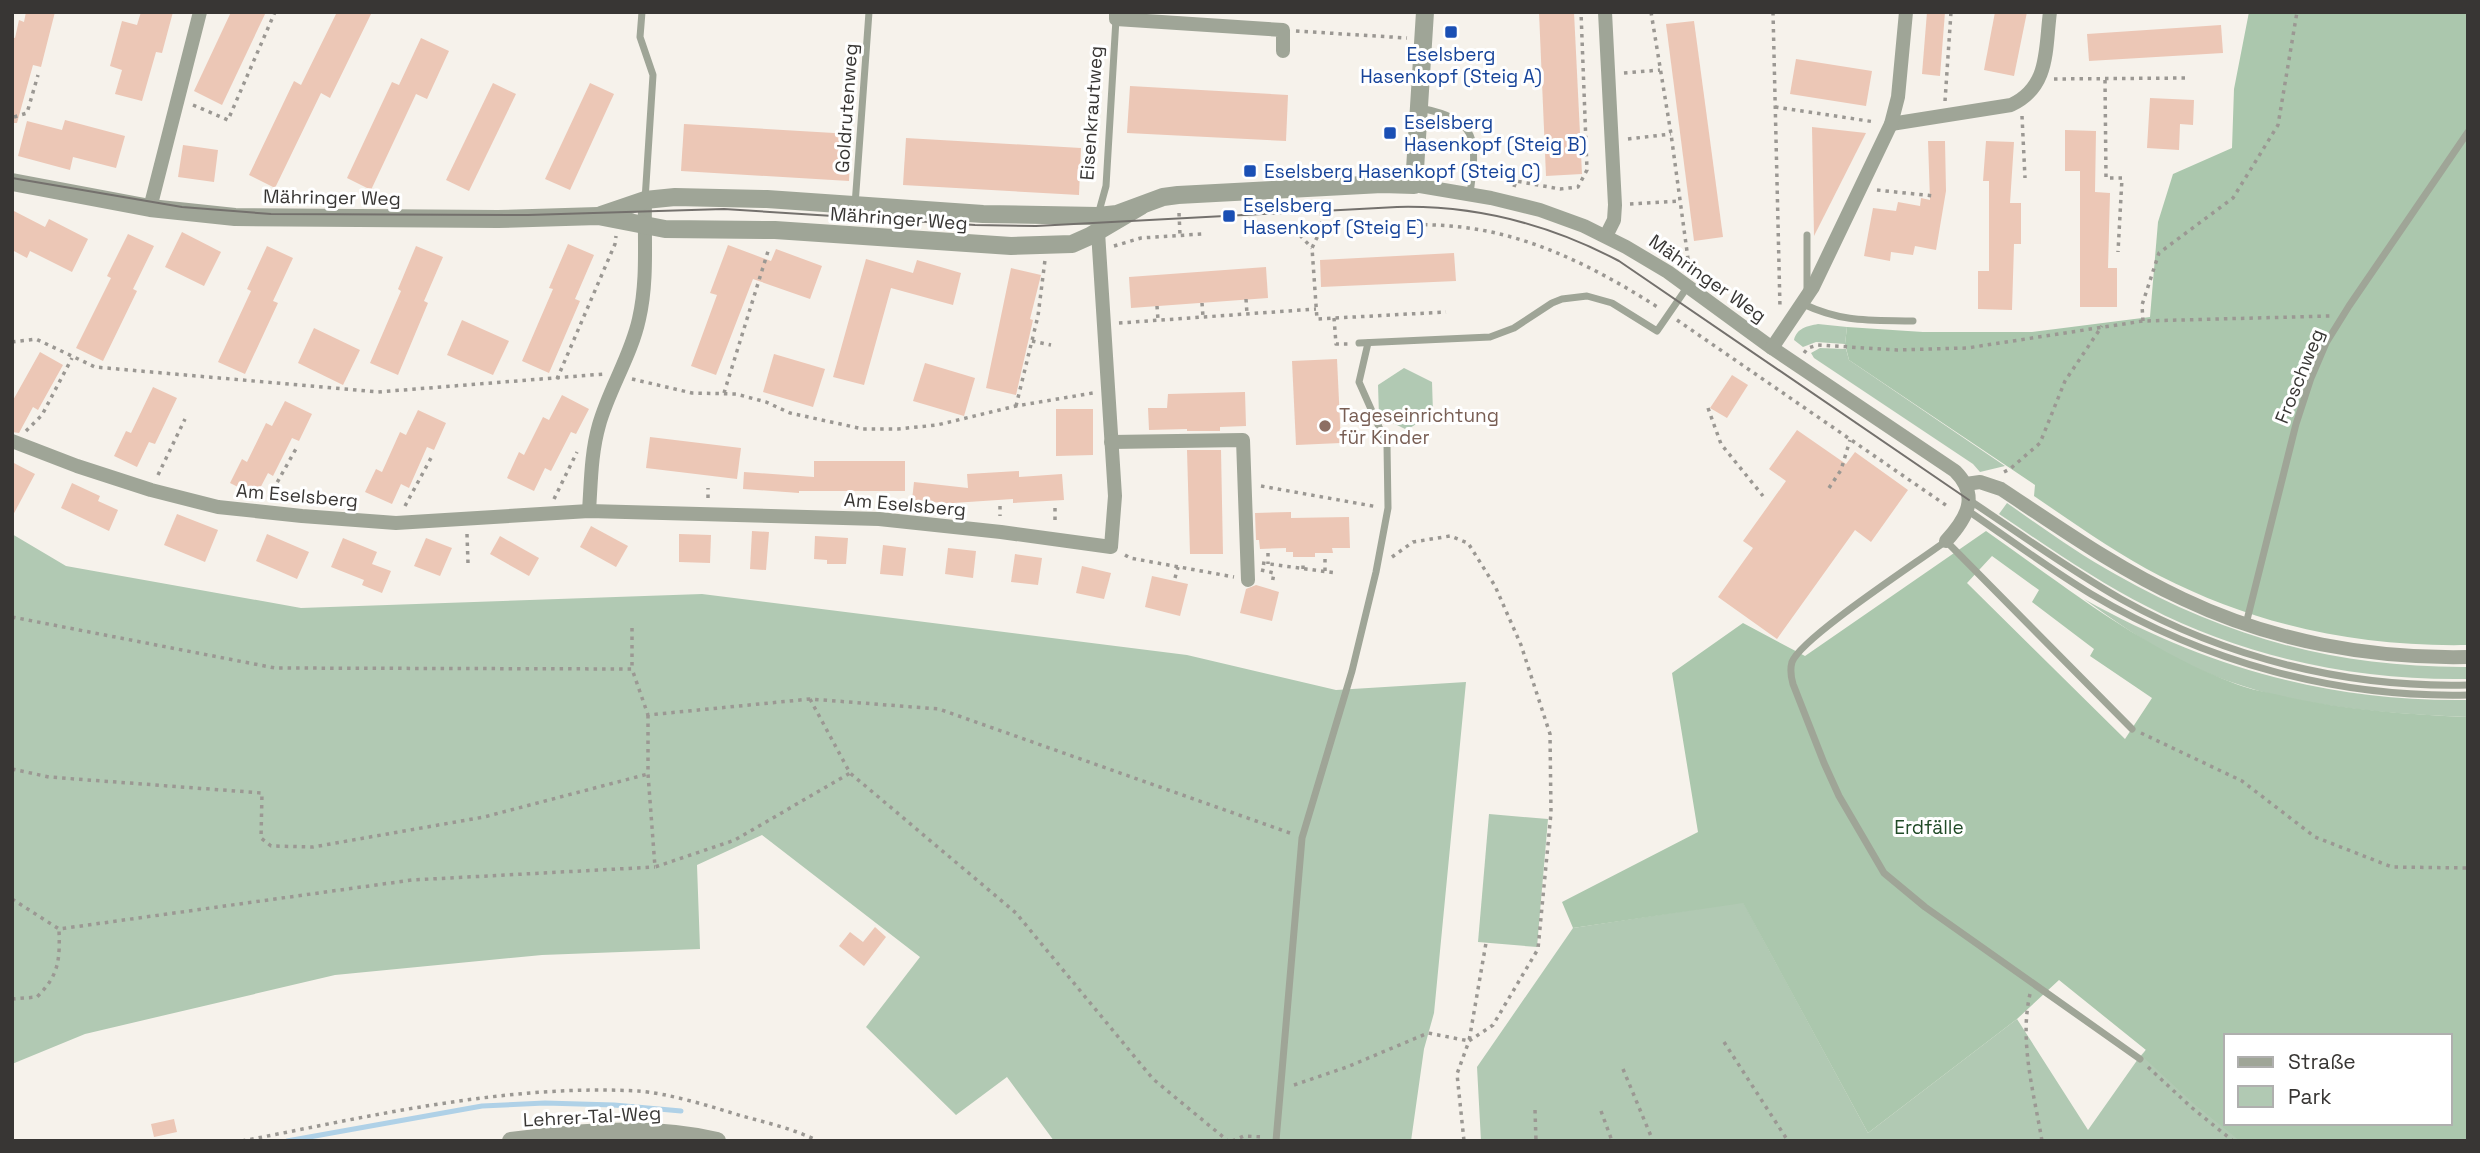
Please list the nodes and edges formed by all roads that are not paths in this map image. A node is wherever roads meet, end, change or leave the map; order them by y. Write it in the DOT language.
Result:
graph roads {
  1 [pos="200,12"];
  2 [pos="642,12"];
  3 [pos="869,12"];
  4 [pos="1425,12"];
  5 [pos="1605,12"];
  6 [pos="1906,12"];
  7 [pos="2050,12"];
  8 [pos="1116,16"];
  9 [pos="1283,51"];
  10 [pos="1419,108"];
  11 [pos="1891,124"];
  12 [pos="2468,132"];
  13 [pos="12,182"];
  14 [pos="1414,185"];
  15 [pos="1470,195"];
  16 [pos="645,200"];
  17 [pos="855,206"];
  18 [pos="150,208"];
  19 [pos="598,216"];
  20 [pos="1098,224"];
  21 [pos="644,226"];
  22 [pos="1807,235"];
  23 [pos="1606,236"];
  24 [pos="1689,279"];
  25 [pos="1805,301"];
  26 [pos="1913,321"];
  27 [pos="1359,343"];
  28 [pos="1368,343"];
  29 [pos="1772,348"];
  30 [pos="13,442"];
  31 [pos="1111,442"];
  32 [pos="1966,484"];
  33 [pos="1968,505"];
  34 [pos="589,511"];
  35 [pos="1946,541"];
  36 [pos="1248,580"];
  37 [pos="2246,625"];
  38 [pos="2468,657"];
  39 [pos="2468,685"];
  40 [pos="2468,695"];
  41 [pos="2132,729"];
  42 [pos="2140,1059"];
  43 [pos="1276,1139"];
  44 [pos="511,1141"];
  45 [pos="717,1141"];
  1 -- 18 [label="street"];
  2 -- 16 [label="lane"];
  3 -- 17 [label="lane, Goldrutenweg"];
  4 -- 10 [label="street"];
  5 -- 23 [label="street"];
  6 -- 11 [label="street"];
  7 -- 11 [label="street"];
  8 -- 9 [label="street"];
  8 -- 20 [label="lane, Eisenkrautweg"];
  10 -- 14 [label="street"];
  10 -- 15 [label="lane"];
  11 -- 25 [label="street"];
  12 -- 37 [label="lane, Froschweg"];
  13 -- 18 [label="street, Mähringer Weg"];
  14 -- 15 [label="street, Mähringer Weg"];
  14 -- 20 [label="street, Mähringer Weg"];
  15 -- 23 [label="street, Mähringer Weg"];
  16 -- 17 [label="street, Mähringer Weg"];
  16 -- 19 [label="street, Mähringer Weg"];
  16 -- 21 [label="street"];
  17 -- 20 [label="street, Mähringer Weg"];
  18 -- 19 [label="street, Mähringer Weg"];
  19 -- 21 [label="street, Mähringer Weg"];
  20 -- 21 [label="street, Mähringer Weg"];
  20 -- 31 [label="street"];
  21 -- 34 [label="street"];
  22 -- 25 [label="lane"];
  23 -- 24 [label="street, Mähringer Weg"];
  24 -- 28 [label="lane"];
  24 -- 29 [label="street, Mähringer Weg"];
  25 -- 26 [label="lane"];
  25 -- 29 [label="street"];
  27 -- 28 [label="lane"];
  28 -- 43 [label="lane"];
  29 -- 32 [label="street, Mähringer Weg"];
  30 -- 34 [label="street, Am Eselsberg"];
  31 -- 34 [label="street, Am Eselsberg"];
  31 -- 36 [label="street"];
  32 -- 33 [label="street"];
  32 -- 37 [label="street"];
  33 -- 35 [label="street"];
  33 -- 39 [label="lane"];
  33 -- 40 [label="lane"];
  35 -- 41 [label="lane"];
  35 -- 42 [label="lane"];
  37 -- 38 [label="street"];
  44 -- 45 [label="street, Lehrer-Tal-Weg"];
}
